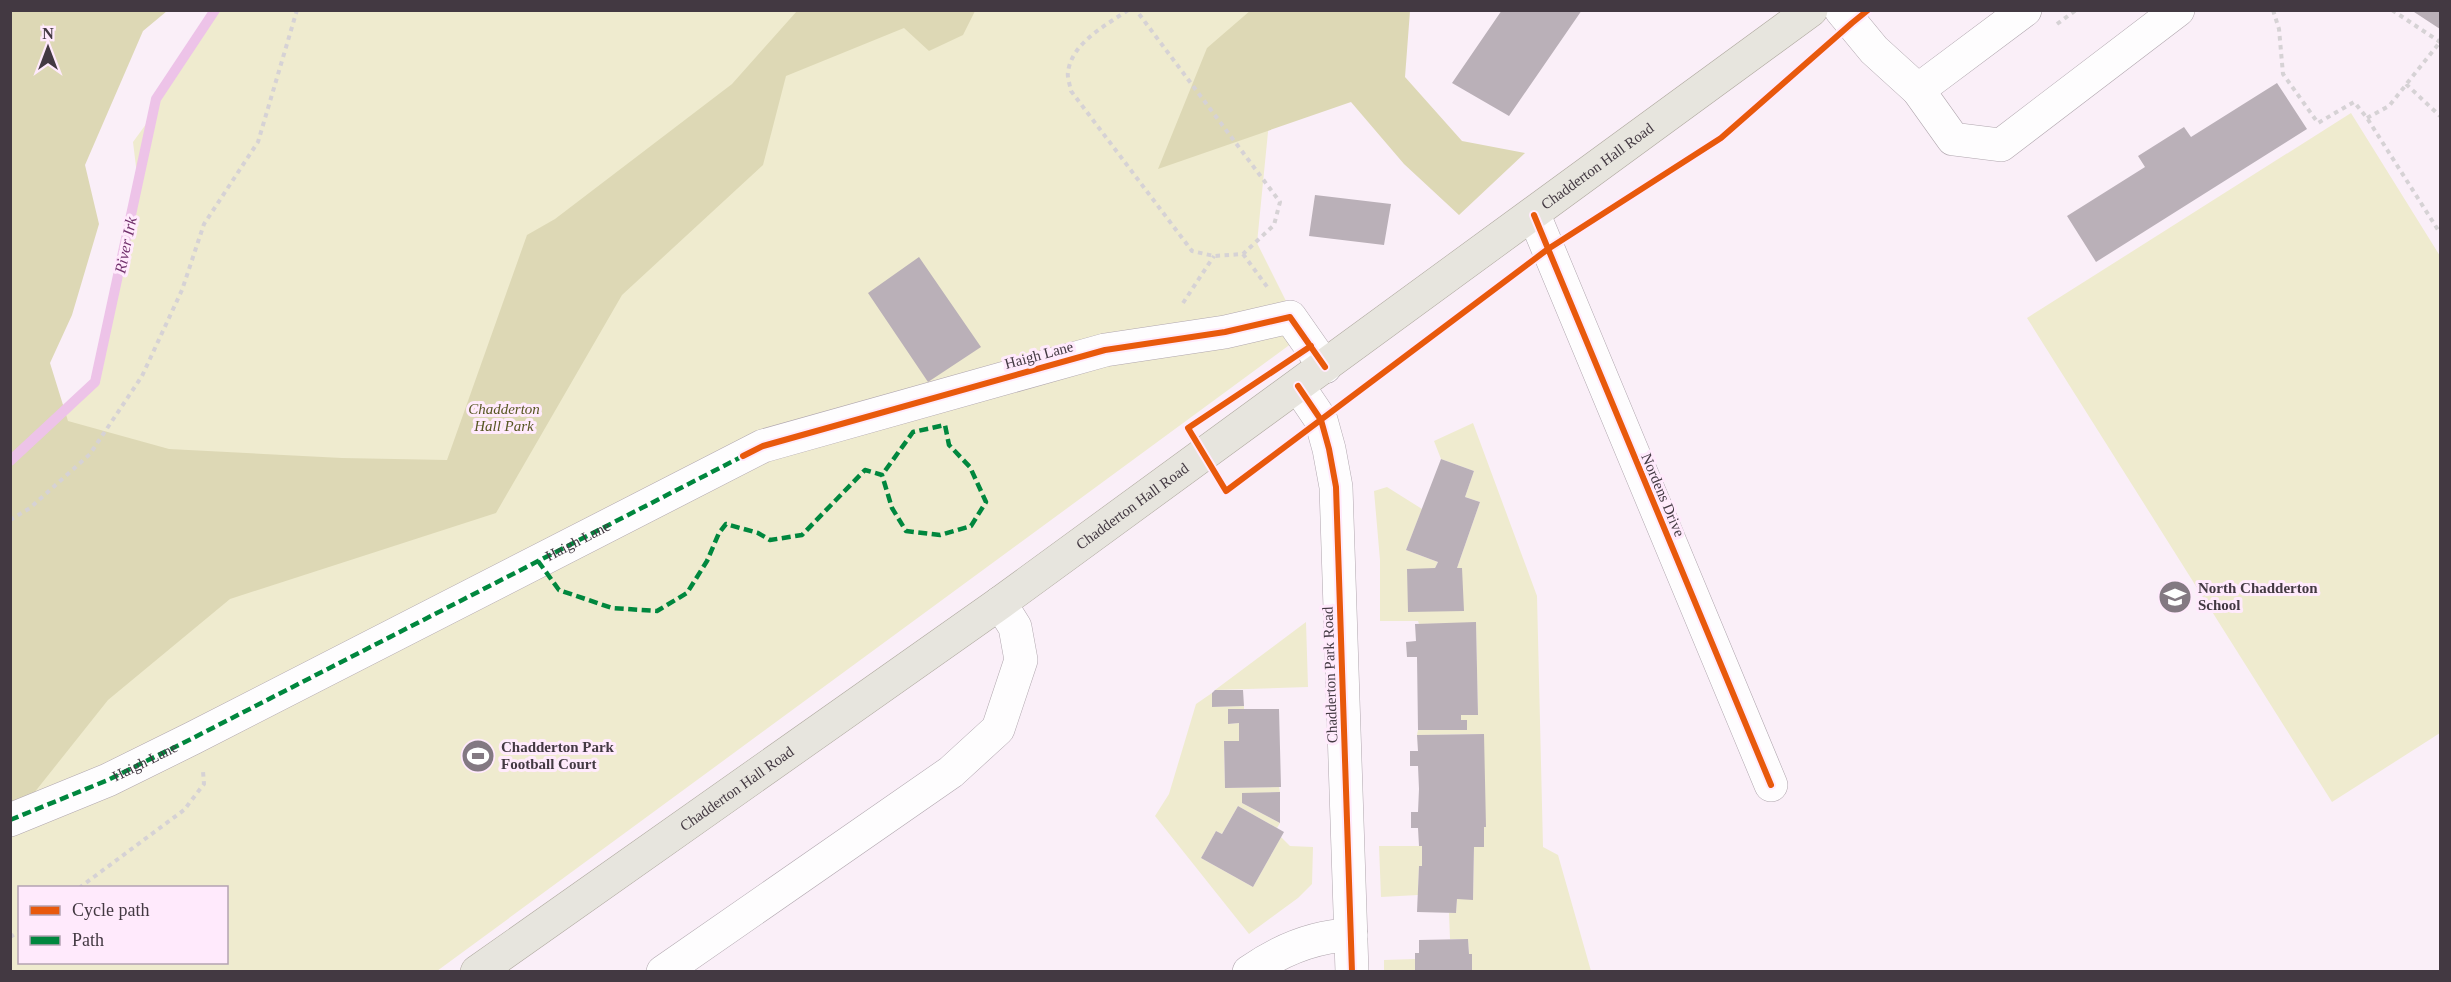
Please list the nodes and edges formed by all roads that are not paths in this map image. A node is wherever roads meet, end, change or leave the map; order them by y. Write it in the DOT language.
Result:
graph roads {
  1 [pos="1811,10"];
  2 [pos="1841,10"];
  3 [pos="2025,10"];
  4 [pos="2178,10"];
  5 [pos="1918,90"];
  6 [pos="1534,215"];
  7 [pos="1324,367"];
  8 [pos="1298,386"];
  9 [pos="1000,603"];
  10 [pos="1771,785"];
  11 [pos="10,820"];
  12 [pos="1351,935"];
  13 [pos="477,972"];
  14 [pos="663,972"];
  15 [pos="1249,972"];
  16 [pos="1352,972"];
  1 -- 6 [label="main road, Chadderton Hall Road"];
  2 -- 5 [label="street"];
  3 -- 5 [label="street"];
  4 -- 5 [label="street"];
  6 -- 7 [label="main road, Chadderton Hall Road"];
  6 -- 10 [label="street, Nordens Drive"];
  7 -- 8 [label="main road, Chadderton Hall Road"];
  7 -- 11 [label="street, Haigh Lane"];
  8 -- 9 [label="main road, Chadderton Hall Road"];
  8 -- 12 [label="street, Chadderton Park Road"];
  9 -- 13 [label="main road, Chadderton Hall Road"];
  9 -- 14 [label="street"];
  12 -- 15 [label="street"];
  12 -- 16 [label="street, Chadderton Park Road"];
}
